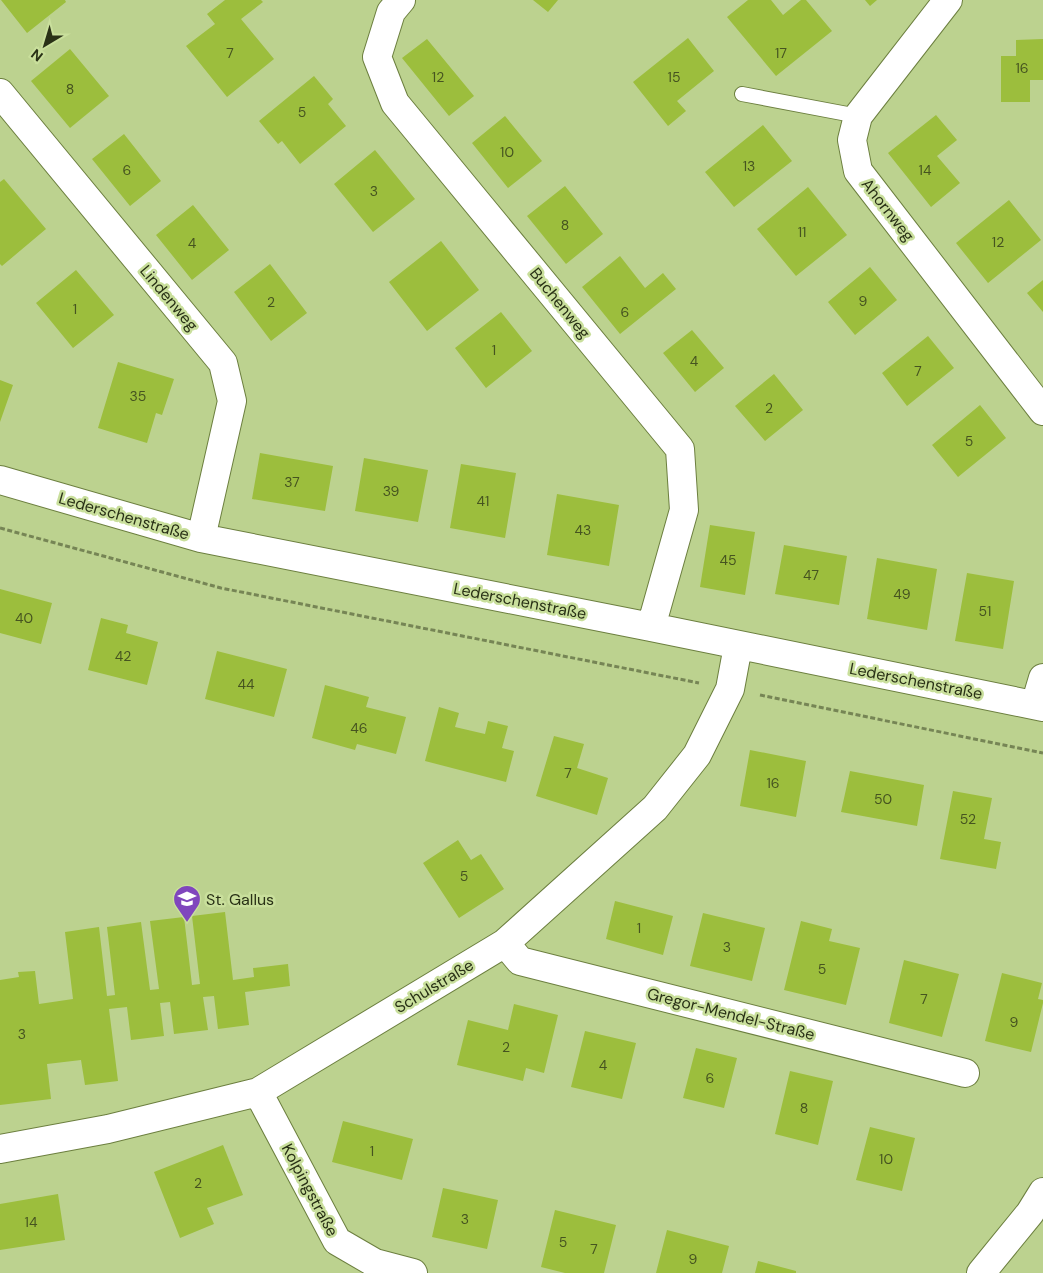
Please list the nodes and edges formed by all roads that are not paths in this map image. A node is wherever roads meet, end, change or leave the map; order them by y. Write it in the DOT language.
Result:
graph roads {
  1 [pos="401,0"];
  2 [pos="948,0"];
  3 [pos="0,93"];
  4 [pos="742,94"];
  5 [pos="858,116"];
  6 [pos="1043,410"];
  7 [pos="0,480"];
  8 [pos="201,538"];
  9 [pos="651,627"];
  10 [pos="738,646"];
  11 [pos="1043,678"];
  12 [pos="1039,706"];
  13 [pos="505,943"];
  14 [pos="965,1073"];
  15 [pos="258,1092"];
  16 [pos="0,1149"];
  17 [pos="1043,1192"];
  18 [pos="413,1273"];
  19 [pos="981,1273"];
  1 -- 9 [label="street, Buchenweg"];
  2 -- 5 [label="street, Ahornweg"];
  3 -- 8 [label="street, Lindenweg"];
  4 -- 5 [label="lane"];
  5 -- 6 [label="street, Ahornweg"];
  7 -- 8 [label="street, Lederschenstraße"];
  8 -- 9 [label="street, Lederschenstraße"];
  9 -- 10 [label="street, Lederschenstraße"];
  10 -- 12 [label="street, Lederschenstraße"];
  10 -- 13 [label="street, Schulstraße"];
  11 -- 12 [label="street"];
  13 -- 14 [label="street, Gregor-Mendel-Straße"];
  13 -- 15 [label="street, Schulstraße"];
  15 -- 16 [label="street, Schulstraße"];
  15 -- 18 [label="street, Kolpingstraße"];
  17 -- 19 [label="street"];
}
